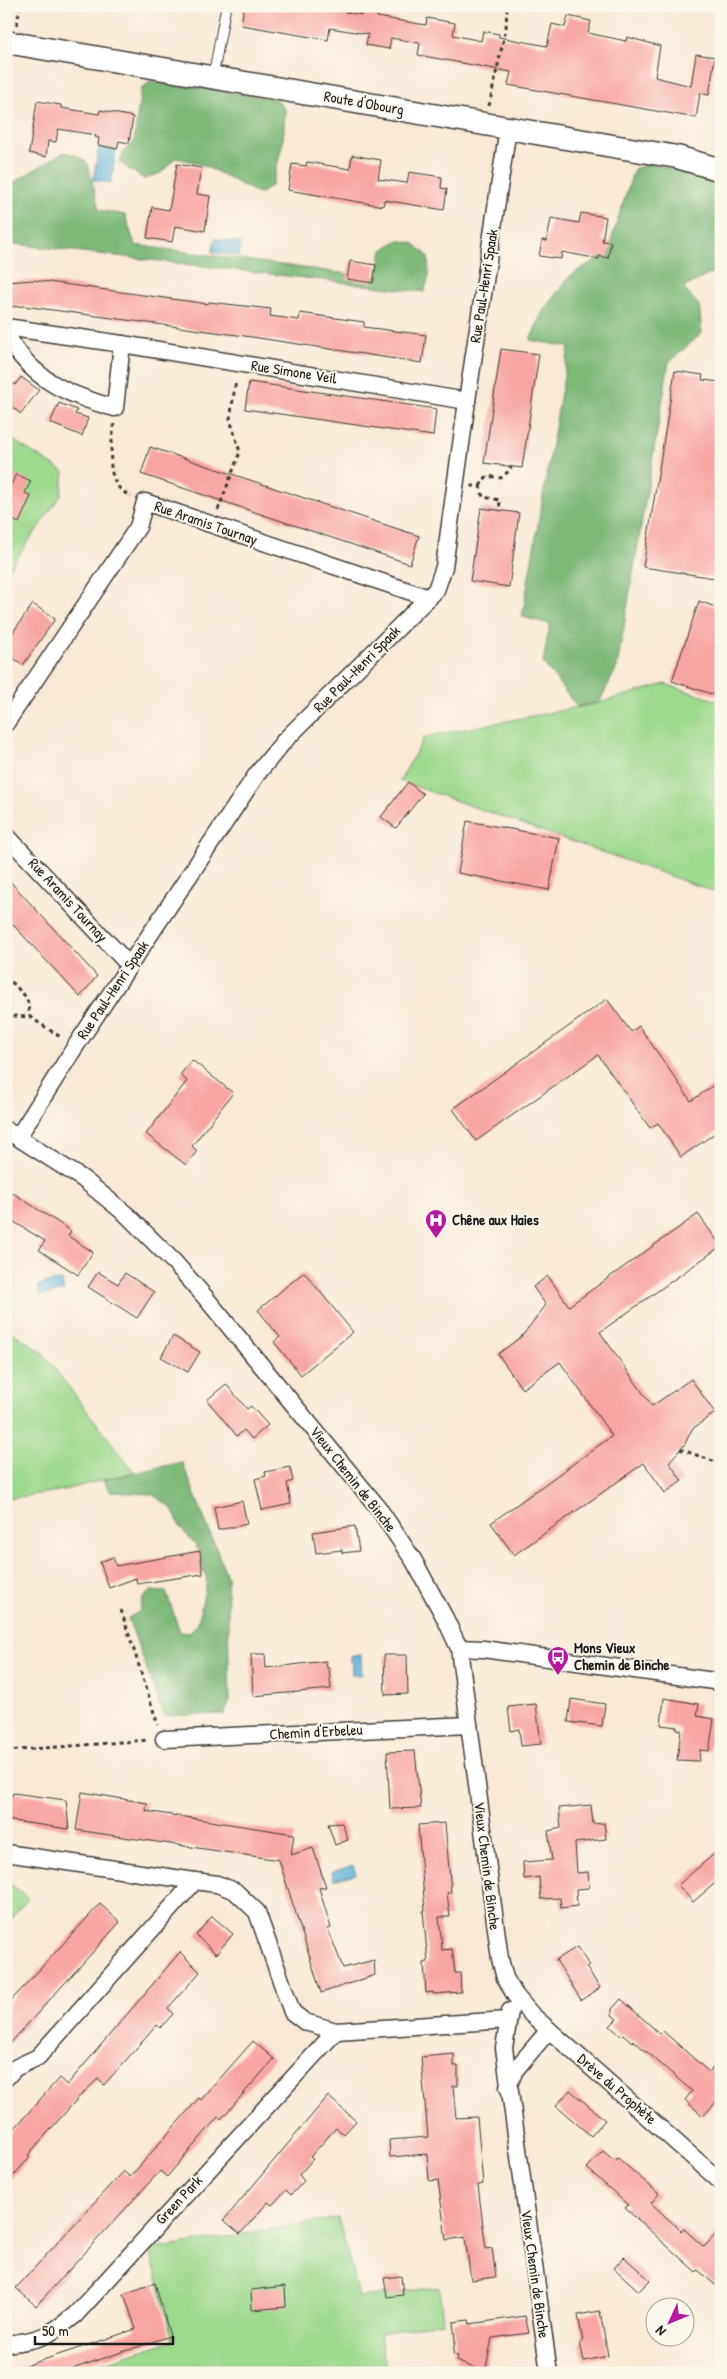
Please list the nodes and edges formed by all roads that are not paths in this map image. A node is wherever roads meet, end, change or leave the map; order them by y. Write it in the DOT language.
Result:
graph roads {
  1 [pos="226,6"];
  2 [pos="6,42"];
  3 [pos="213,77"];
  4 [pos="508,128"];
  5 [pos="721,170"];
  6 [pos="6,327"];
  7 [pos="6,333"];
  8 [pos="122,344"];
  9 [pos="467,401"];
  10 [pos="430,598"];
  11 [pos="6,723"];
  12 [pos="6,835"];
  13 [pos="129,965"];
  14 [pos="12,1134"];
  15 [pos="459,1648"];
  16 [pos="721,1682"];
  17 [pos="469,1725"];
  18 [pos="164,1739"];
  19 [pos="6,1854"];
  20 [pos="195,1881"];
  21 [pos="515,1995"];
  22 [pos="508,2020"];
  23 [pos="549,2030"];
  24 [pos="336,2031"];
  25 [pos="6,2078"];
  26 [pos="508,2086"];
  27 [pos="721,2182"];
  28 [pos="6,2344"];
  29 [pos="549,2373"];
  1 -- 3 [label="lane"];
  2 -- 3 [label="main road, Route d'Obourg"];
  3 -- 4 [label="main road, Route d'Obourg"];
  4 -- 5 [label="main road, Route d'Obourg"];
  4 -- 9 [label="street, Rue Paul-Henri Spaak"];
  6 -- 8 [label="street, Rue Simone Veil"];
  7 -- 8 [label="street"];
  8 -- 9 [label="street, Rue Simone Veil"];
  9 -- 10 [label="street, Rue Paul-Henri Spaak"];
  10 -- 11 [label="street, Rue Aramis Tournay"];
  10 -- 13 [label="street, Rue Paul-Henri Spaak"];
  12 -- 13 [label="street, Rue Aramis Tournay"];
  13 -- 14 [label="street, Rue Paul-Henri Spaak"];
  14 -- 15 [label="street, Vieux Chemin de Binche"];
  15 -- 16 [label="street"];
  15 -- 17 [label="street, Vieux Chemin de Binche"];
  17 -- 18 [label="street, Chemin d'Erbeleu"];
  17 -- 21 [label="street, Vieux Chemin de Binche"];
  19 -- 20 [label="street"];
  20 -- 24 [label="street"];
  20 -- 25 [label="street"];
  21 -- 22 [label="street, Vieux Chemin de Binche"];
  21 -- 23 [label="street, Drève du Prophète"];
  22 -- 24 [label="street"];
  22 -- 26 [label="street, Vieux Chemin de Binche"];
  23 -- 26 [label="street"];
  23 -- 27 [label="street, Drève du Prophète"];
  24 -- 28 [label="street, Green Park"];
  26 -- 29 [label="street, Vieux Chemin de Binche"];
}
